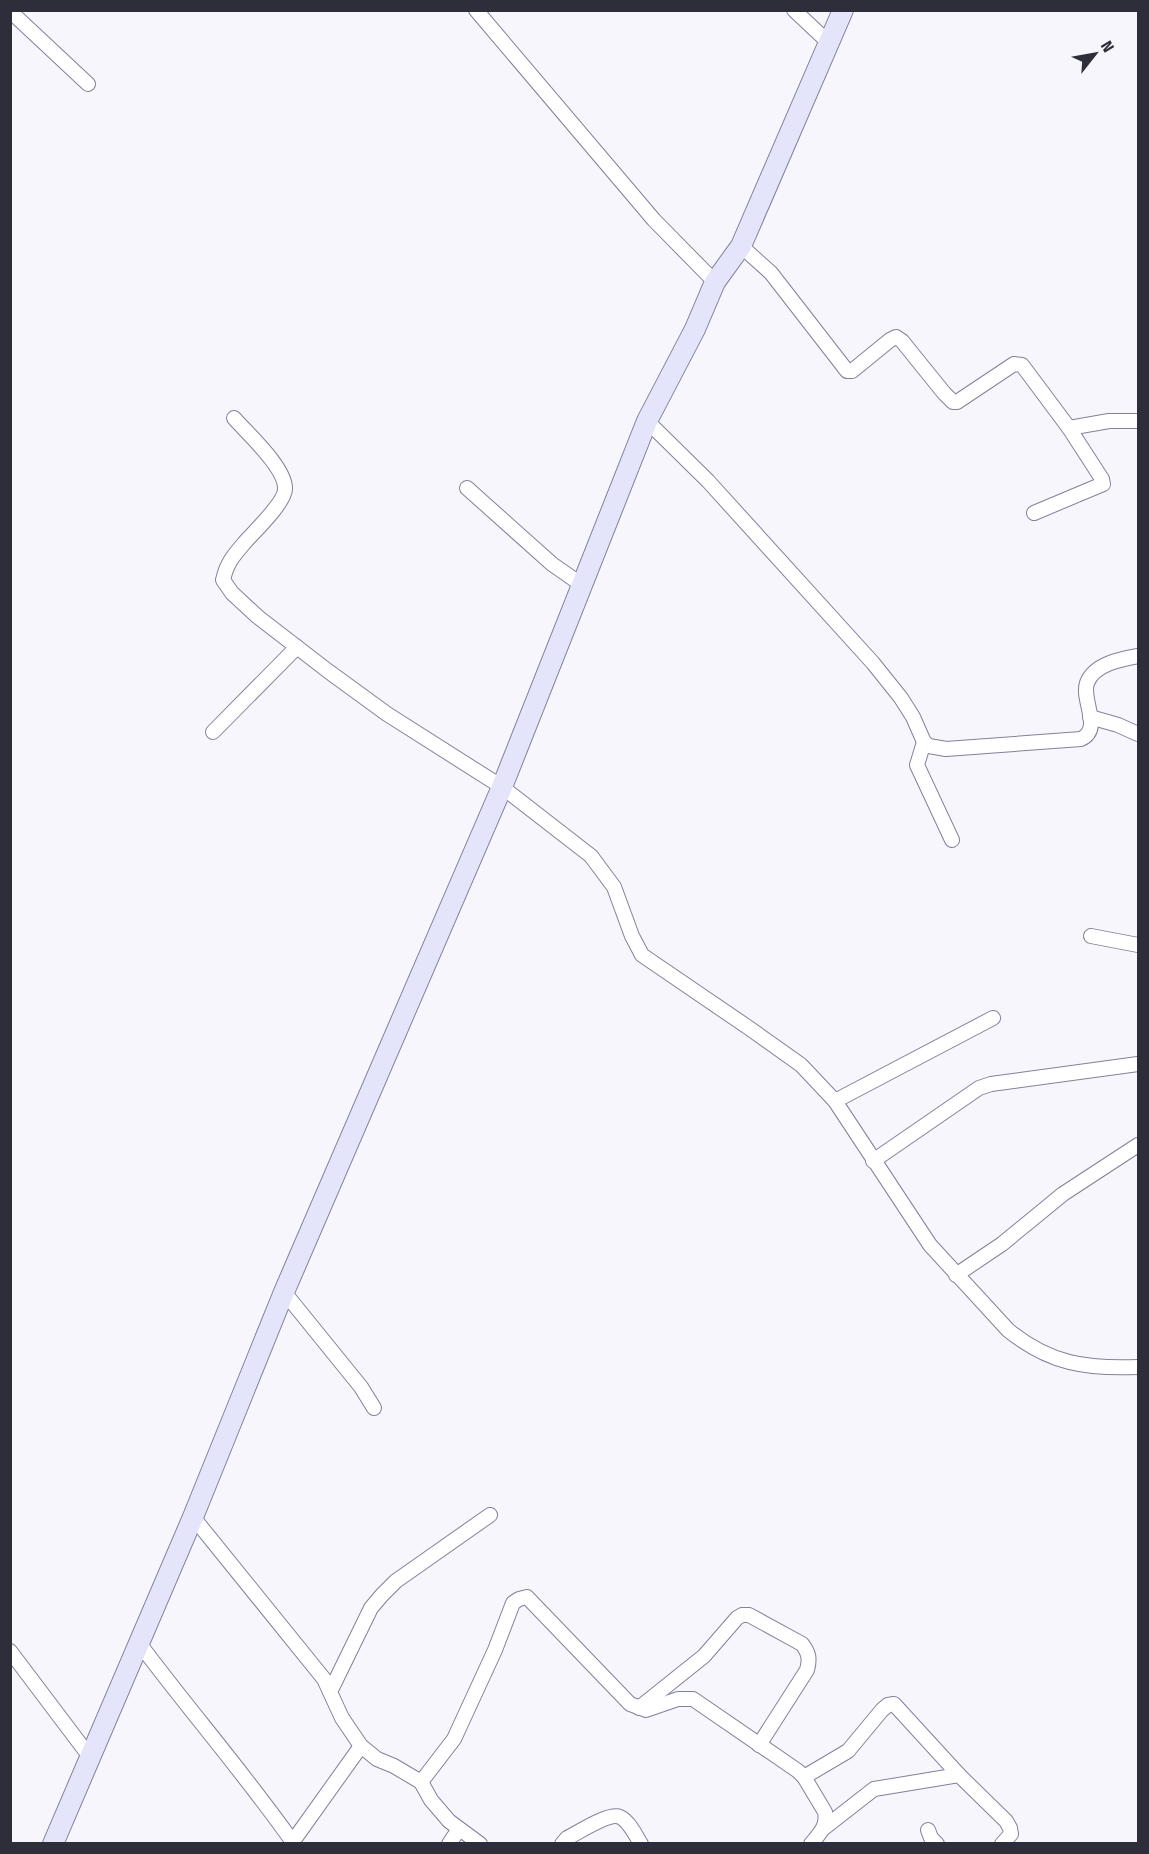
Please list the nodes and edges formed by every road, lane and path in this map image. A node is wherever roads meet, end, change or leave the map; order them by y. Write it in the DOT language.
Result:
graph roads {
  1 [pos="476,10"];
  2 [pos="794,10"];
  3 [pos="843,10"];
  4 [pos="10,11"];
  5 [pos="829,43"];
  6 [pos="88,84"];
  7 [pos="741,246"];
  8 [pos="716,282"];
  9 [pos="234,418"];
  10 [pos="647,421"];
  11 [pos="1138,421"];
  12 [pos="1069,428"];
  13 [pos="467,488"];
  14 [pos="1034,513"];
  15 [pos="582,585"];
  16 [pos="297,647"];
  17 [pos="1138,656"];
  18 [pos="1090,717"];
  19 [pos="213,732"];
  20 [pos="1138,734"];
  21 [pos="924,742"];
  22 [pos="502,787"];
  23 [pos="952,840"];
  24 [pos="1091,936"];
  25 [pos="1138,945"];
  26 [pos="993,1018"];
  27 [pos="1138,1064"];
  28 [pos="835,1101"];
  29 [pos="1138,1144"];
  30 [pos="873,1161"];
  31 [pos="956,1275"];
  32 [pos="284,1292"];
  33 [pos="1138,1367"];
  34 [pos="374,1408"];
  35 [pos="490,1515"];
  36 [pos="193,1517"];
  37 [pos="139,1643"];
  38 [pos="10,1651"];
  39 [pos="330,1692"];
  40 [pos="639,1708"];
  41 [pos="759,1745"];
  42 [pos="361,1746"];
  43 [pos="90,1757"];
  44 [pos="959,1775"];
  45 [pos="804,1777"];
  46 [pos="421,1782"];
  47 [pos="824,1828"];
  48 [pos="459,1829"];
  49 [pos="928,1830"];
  50 [pos="291,1842"];
  51 [pos="52,1844"];
  52 [pos="449,1844"];
  53 [pos="480,1844"];
  54 [pos="562,1844"];
  55 [pos="641,1844"];
  56 [pos="810,1844"];
  57 [pos="937,1844"];
  58 [pos="1002,1844"];
  1 -- 8 [label="street"];
  2 -- 5 [label="street"];
  3 -- 5 [label="street"];
  4 -- 6 [label="street"];
  5 -- 7 [label="street"];
  7 -- 8 [label="street"];
  7 -- 12 [label="street"];
  8 -- 10 [label="street"];
  9 -- 16 [label="street"];
  10 -- 15 [label="street"];
  10 -- 21 [label="street"];
  11 -- 12 [label="street"];
  12 -- 14 [label="street"];
  13 -- 15 [label="street"];
  15 -- 22 [label="street"];
  16 -- 19 [label="street"];
  16 -- 22 [label="street"];
  17 -- 18 [label="street"];
  18 -- 20 [label="street"];
  18 -- 21 [label="street"];
  21 -- 23 [label="street"];
  22 -- 28 [label="street"];
  22 -- 32 [label="street"];
  24 -- 25 [label="street"];
  26 -- 28 [label="street"];
  27 -- 30 [label="street"];
  28 -- 30 [label="street"];
  29 -- 31 [label="street"];
  30 -- 31 [label="street"];
  31 -- 33 [label="street"];
  32 -- 34 [label="street"];
  32 -- 36 [label="street"];
  35 -- 39 [label="street"];
  36 -- 37 [label="street"];
  36 -- 39 [label="street"];
  37 -- 43 [label="street"];
  37 -- 50 [label="street"];
  38 -- 43 [label="street"];
  39 -- 42 [label="street"];
  40 -- 41 [label="street"];
  40 -- 41 [label="street"];
  40 -- 46 [label="street"];
  41 -- 45 [label="street"];
  42 -- 46 [label="street"];
  42 -- 50 [label="street"];
  43 -- 51 [label="street"];
  44 -- 45 [label="street"];
  44 -- 47 [label="street"];
  44 -- 58 [label="street"];
  45 -- 47 [label="street"];
  46 -- 48 [label="street"];
  47 -- 56 [label="street"];
  48 -- 52 [label="street"];
  48 -- 53 [label="street"];
  49 -- 57 [label="street"];
  54 -- 55 [label="street"];
}
